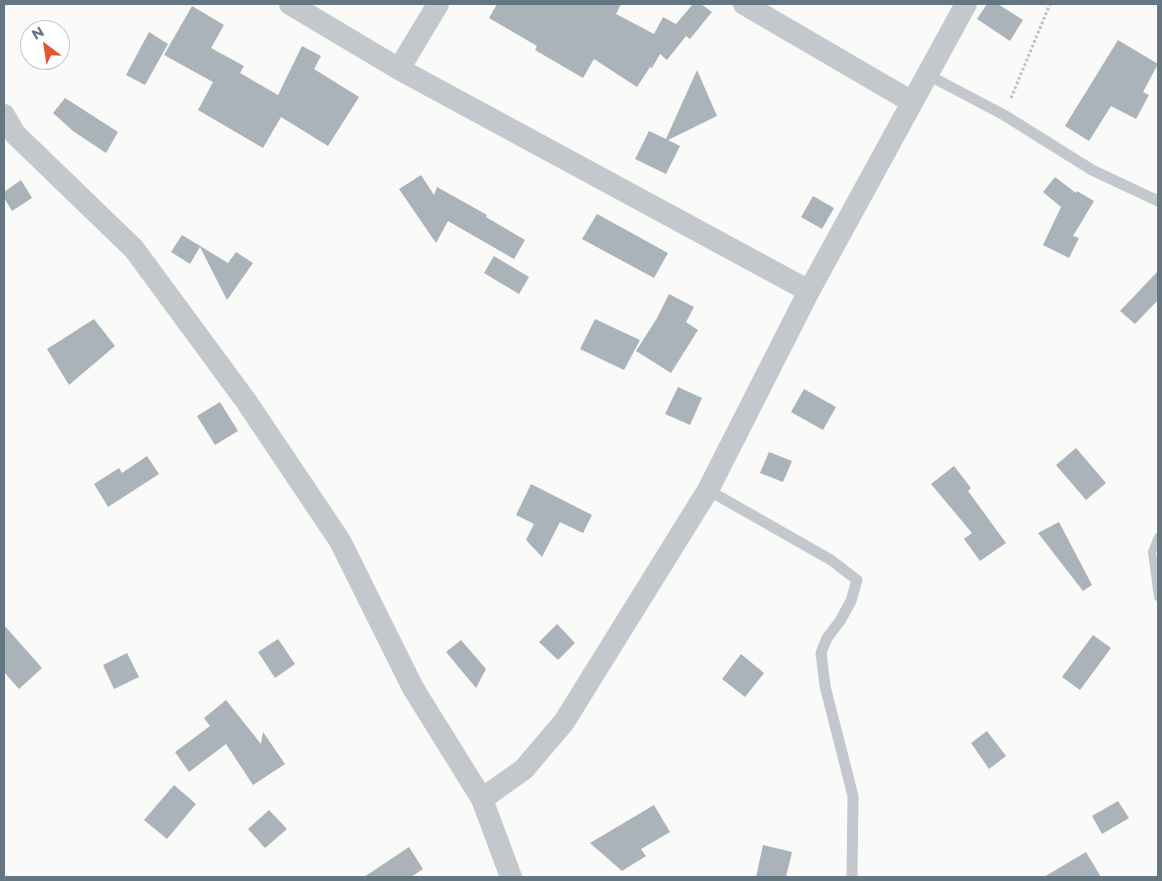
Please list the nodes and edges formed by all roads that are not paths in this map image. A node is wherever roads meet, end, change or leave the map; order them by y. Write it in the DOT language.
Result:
graph roads {
  1 [pos="290,4"];
  2 [pos="438,4"];
  3 [pos="744,4"];
  4 [pos="966,4"];
  5 [pos="399,69"];
  6 [pos="928,75"];
  7 [pos="912,102"];
  8 [pos="4,115"];
  9 [pos="1158,201"];
  10 [pos="809,291"];
  11 [pos="708,490"];
  12 [pos="482,799"];
  13 [pos="512,877"];
  14 [pos="852,877"];
  1 -- 5 [label="street"];
  2 -- 5 [label="street"];
  3 -- 7 [label="street"];
  4 -- 6 [label="street"];
  5 -- 10 [label="street"];
  6 -- 7 [label="street"];
  6 -- 9 [label="lane"];
  7 -- 10 [label="street"];
  8 -- 12 [label="street"];
  10 -- 11 [label="street"];
  11 -- 12 [label="street"];
  11 -- 14 [label="lane"];
  12 -- 13 [label="street"];
}
